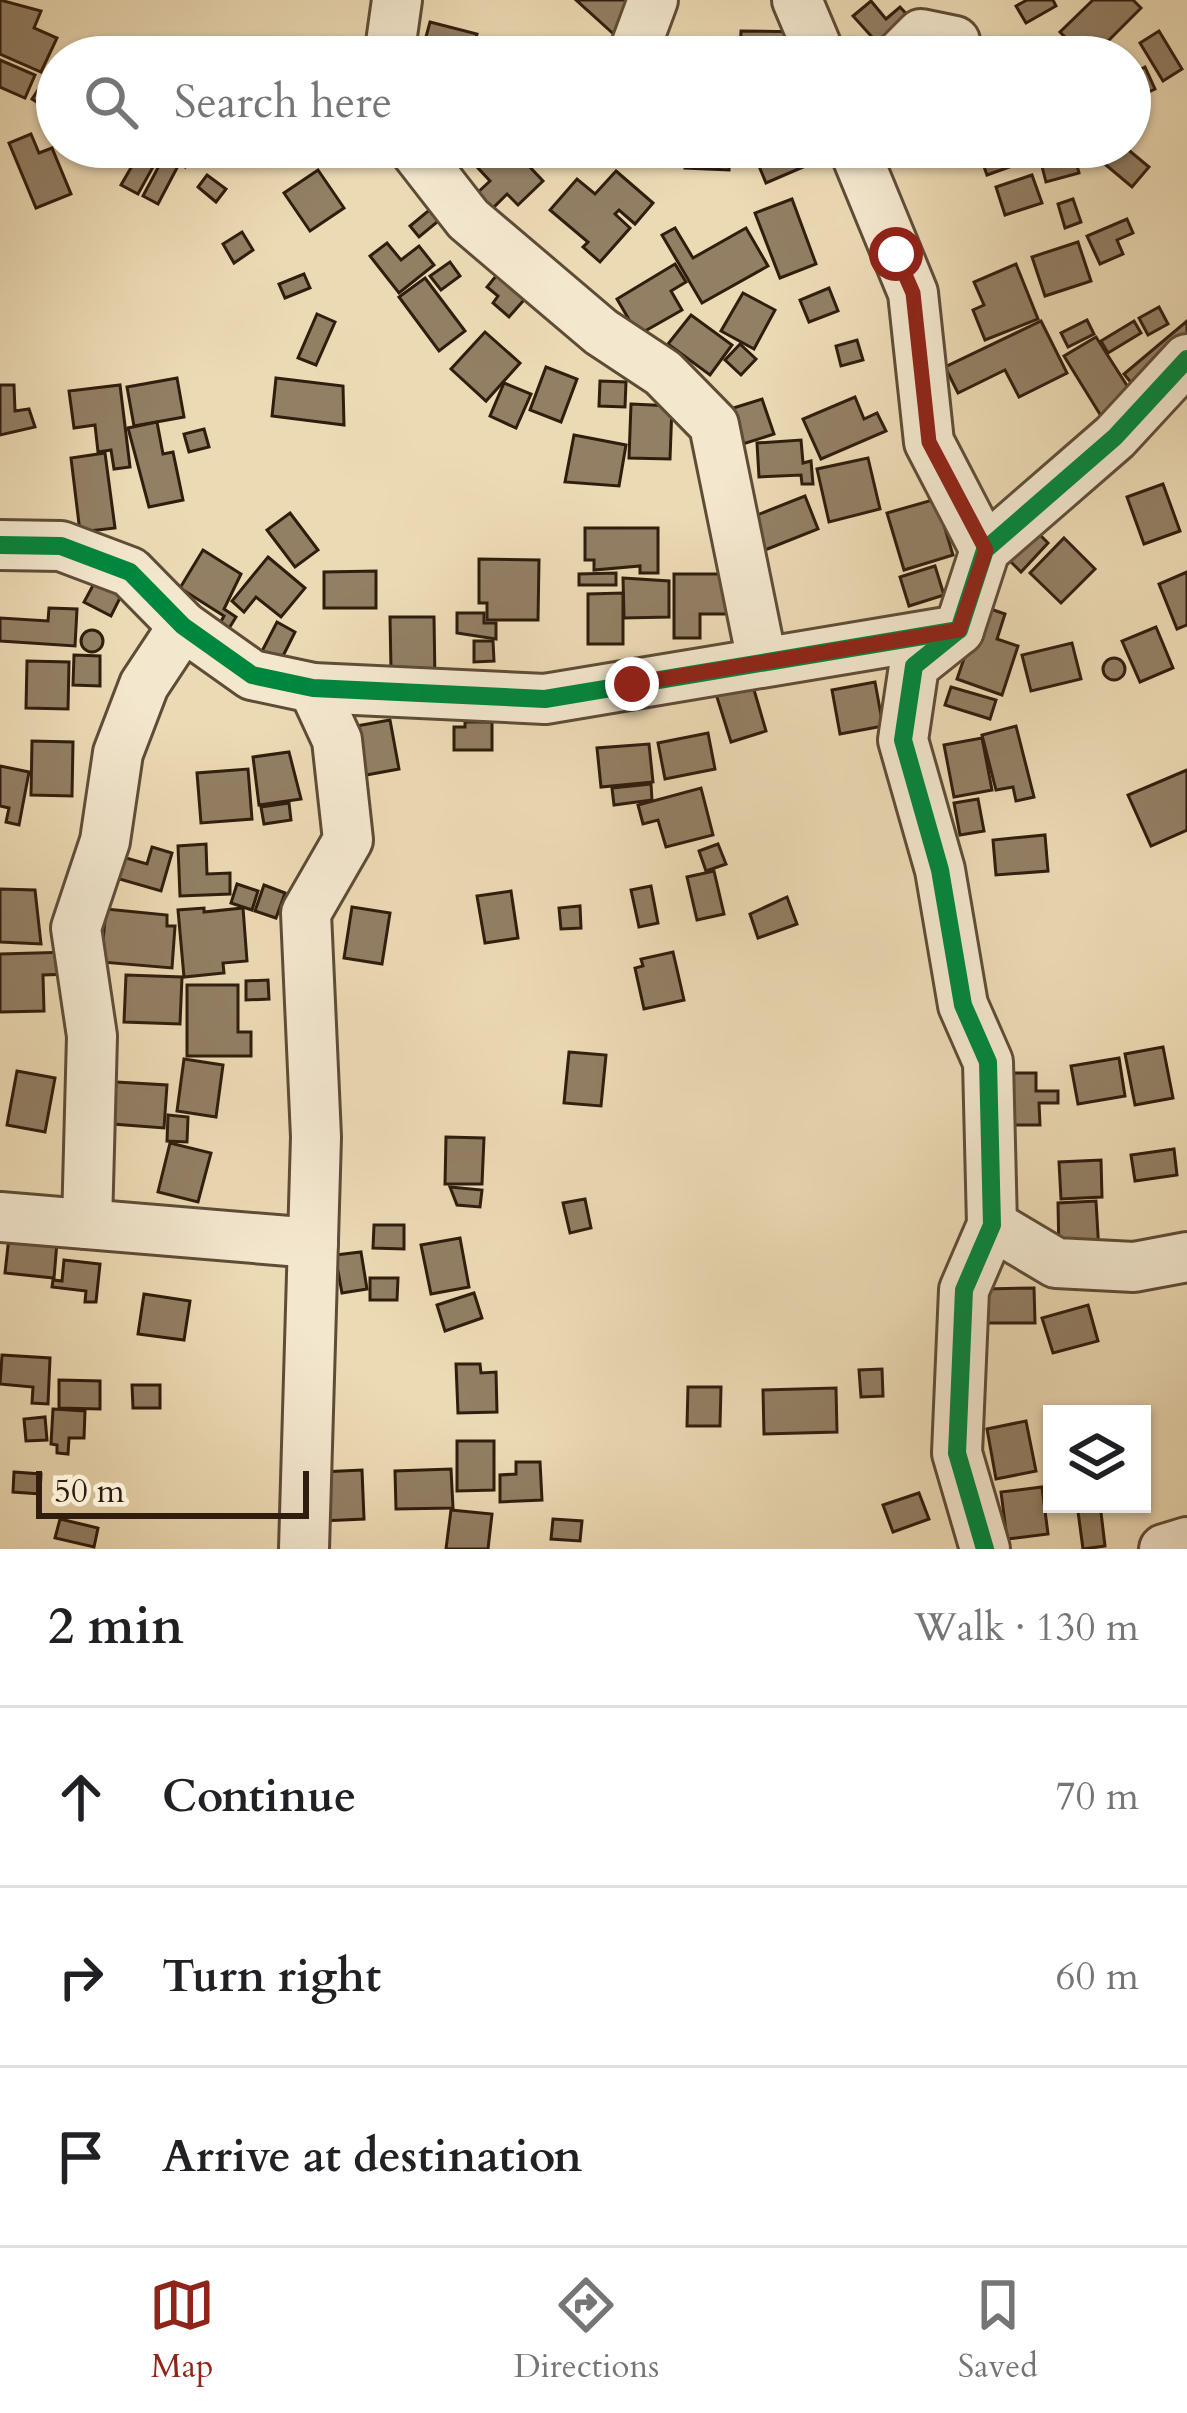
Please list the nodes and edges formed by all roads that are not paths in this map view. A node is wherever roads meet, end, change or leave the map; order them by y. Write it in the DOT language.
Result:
graph roads {
  1 [pos="397,0"];
  2 [pos="653,0"];
  3 [pos="391,36"];
  4 [pos="640,36"];
  5 [pos="429,168"];
  6 [pos="862,168"];
  7 [pos="1187,359"];
  8 [pos="0,545"];
  9 [pos="986,550"];
  10 [pos="183,626"];
  11 [pos="959,630"];
  12 [pos="762,661"];
  13 [pos="314,688"];
  14 [pos="0,1217"];
  15 [pos="88,1224"];
  16 [pos="992,1225"];
  17 [pos="314,1243"];
  18 [pos="1187,1257"];
  19 [pos="1187,1541"];
  20 [pos="304,1549"];
  21 [pos="985,1549"];
  22 [pos="1164,1549"];
  1 -- 3 [label="street"];
  2 -- 4 [label="street"];
  5 -- 12 [label="street"];
  6 -- 9 [label="street"];
  7 -- 9 [label="street"];
  8 -- 10 [label="street"];
  9 -- 11 [label="street"];
  10 -- 13 [label="street"];
  10 -- 15 [label="street"];
  11 -- 12 [label="street"];
  11 -- 16 [label="street"];
  12 -- 13 [label="street"];
  13 -- 17 [label="street"];
  14 -- 15 [label="street"];
  15 -- 17 [label="street"];
  16 -- 18 [label="street"];
  16 -- 21 [label="street"];
  17 -- 20 [label="street"];
  19 -- 22 [label="street"];
}
